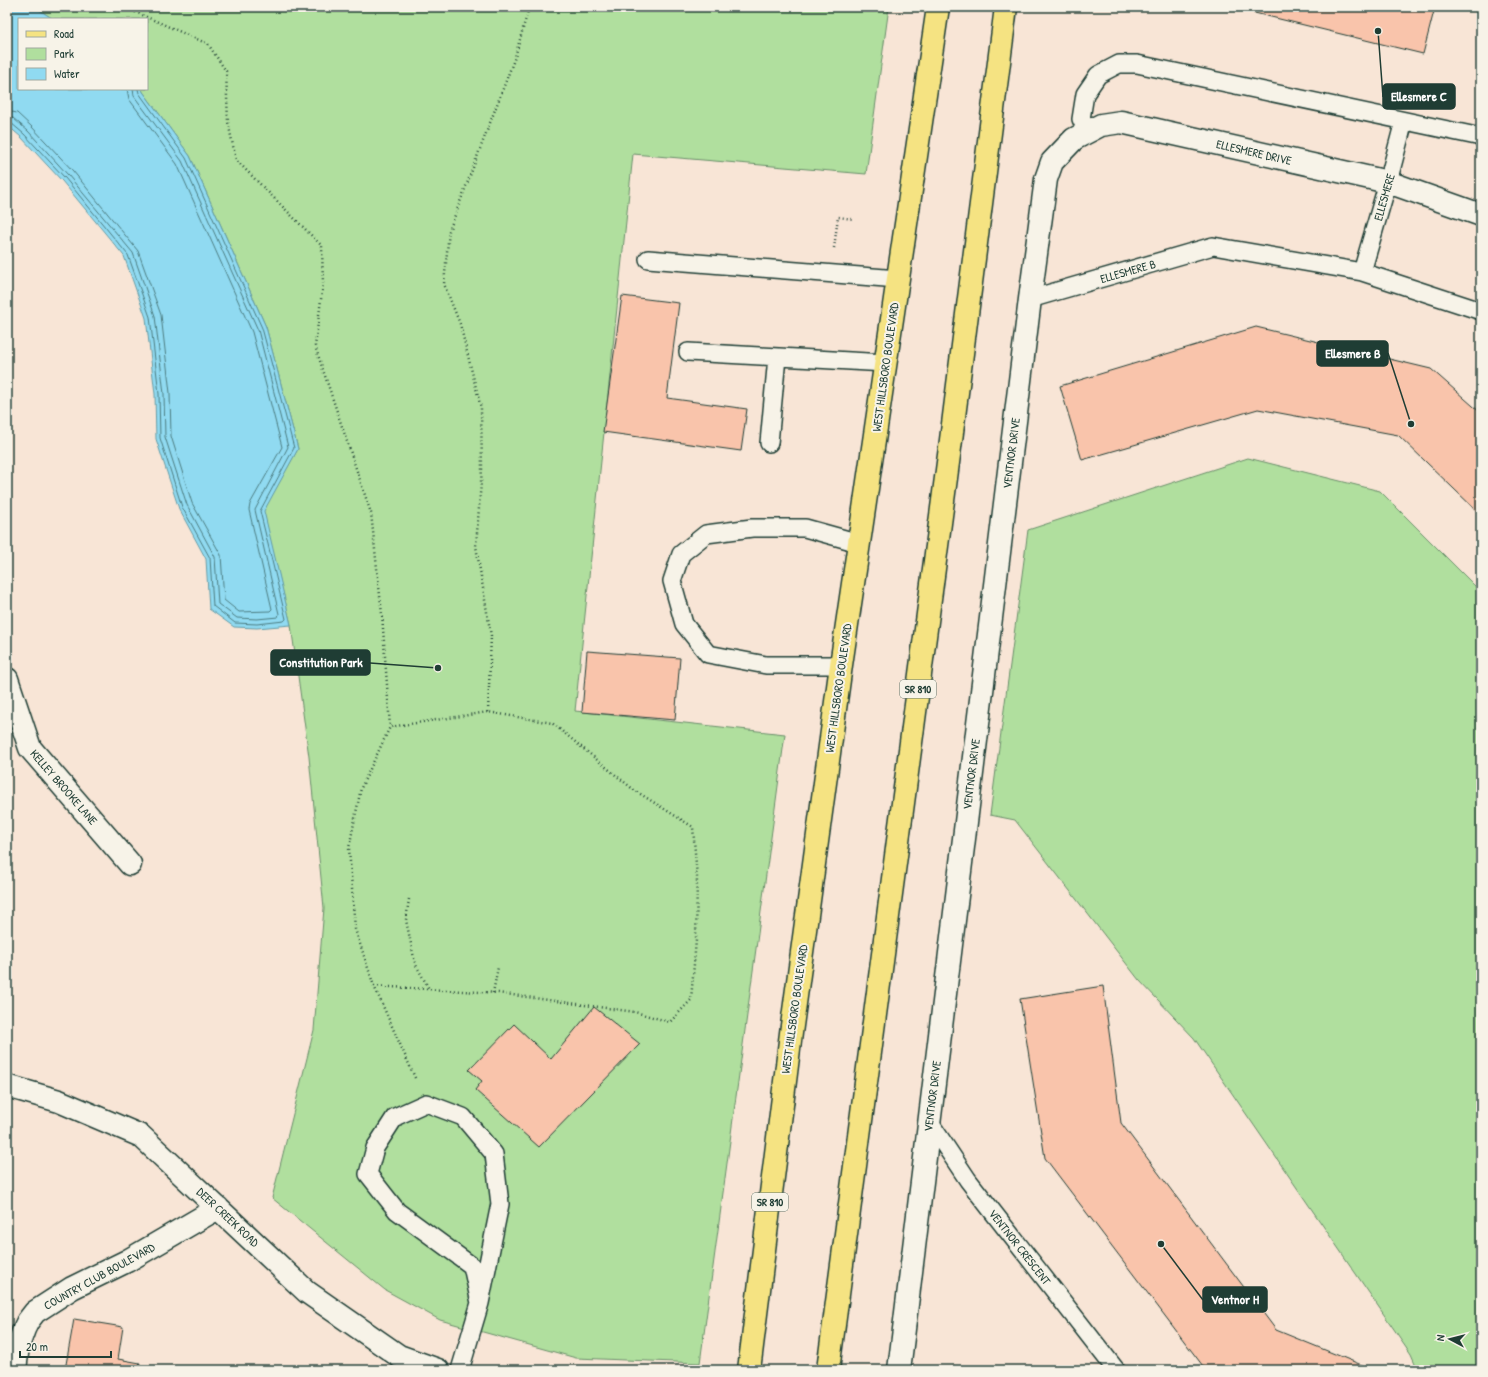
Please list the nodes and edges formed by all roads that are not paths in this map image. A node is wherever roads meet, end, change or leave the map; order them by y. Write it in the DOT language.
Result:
graph roads {
  1 [pos="938,7"];
  2 [pos="1006,7"];
  3 [pos="1404,121"];
  4 [pos="1087,132"];
  5 [pos="1481,138"];
  6 [pos="1046,179"];
  7 [pos="1388,182"];
  8 [pos="1481,214"];
  9 [pos="648,259"];
  10 [pos="1362,272"];
  11 [pos="898,279"];
  12 [pos="1030,300"];
  13 [pos="1481,311"];
  14 [pos="688,352"];
  15 [pos="777,357"];
  16 [pos="886,363"];
  17 [pos="769,443"];
  18 [pos="859,544"];
  19 [pos="841,665"];
  20 [pos="7,678"];
  21 [pos="130,864"];
  22 [pos="7,1086"];
  23 [pos="928,1120"];
  24 [pos="218,1208"];
  25 [pos="480,1302"];
  26 [pos="15,1370"];
  27 [pos="438,1370"];
  28 [pos="460,1370"];
  29 [pos="749,1370"];
  30 [pos="828,1370"];
  31 [pos="899,1370"];
  32 [pos="1116,1370"];
  1 -- 11 [label="main road, WEST HILLSBORO BOULEVARD / SR 810"];
  2 -- 30 [label="main road, SR 810"];
  3 -- 4 [label="lane"];
  3 -- 5 [label="lane"];
  3 -- 7 [label="lane, ELLESMERE"];
  4 -- 6 [label="street, ELLESMERE DRIVE"];
  4 -- 7 [label="street, ELLESMERE DRIVE"];
  6 -- 12 [label="street, VENTNOR DRIVE"];
  7 -- 8 [label="street, ELLESMERE DRIVE"];
  7 -- 10 [label="lane, ELLESMERE"];
  9 -- 11 [label="lane"];
  10 -- 12 [label="lane, ELLESMERE B"];
  10 -- 13 [label="lane, ELLESMERE B"];
  11 -- 16 [label="main road, WEST HILLSBORO BOULEVARD / SR 810"];
  12 -- 23 [label="street, VENTNOR DRIVE"];
  14 -- 15 [label="lane"];
  15 -- 16 [label="lane"];
  15 -- 17 [label="lane"];
  16 -- 18 [label="main road, WEST HILLSBORO BOULEVARD / SR 810"];
  18 -- 19 [label="main road, WEST HILLSBORO BOULEVARD / SR 810"];
  18 -- 19 [label="lane"];
  19 -- 29 [label="main road, WEST HILLSBORO BOULEVARD / SR 810"];
  20 -- 21 [label="street, KELLEY BROOKE LANE"];
  22 -- 24 [label="street, DEER CREEK ROAD"];
  23 -- 31 [label="street, VENTNOR DRIVE"];
  23 -- 32 [label="lane, VENTNOR CRESCENT"];
  24 -- 26 [label="street, COUNTRY CLUB BOULEVARD"];
  24 -- 27 [label="street, DEER CREEK ROAD"];
  25 -- 25 [label="lane"];
  25 -- 28 [label="lane"];
}
